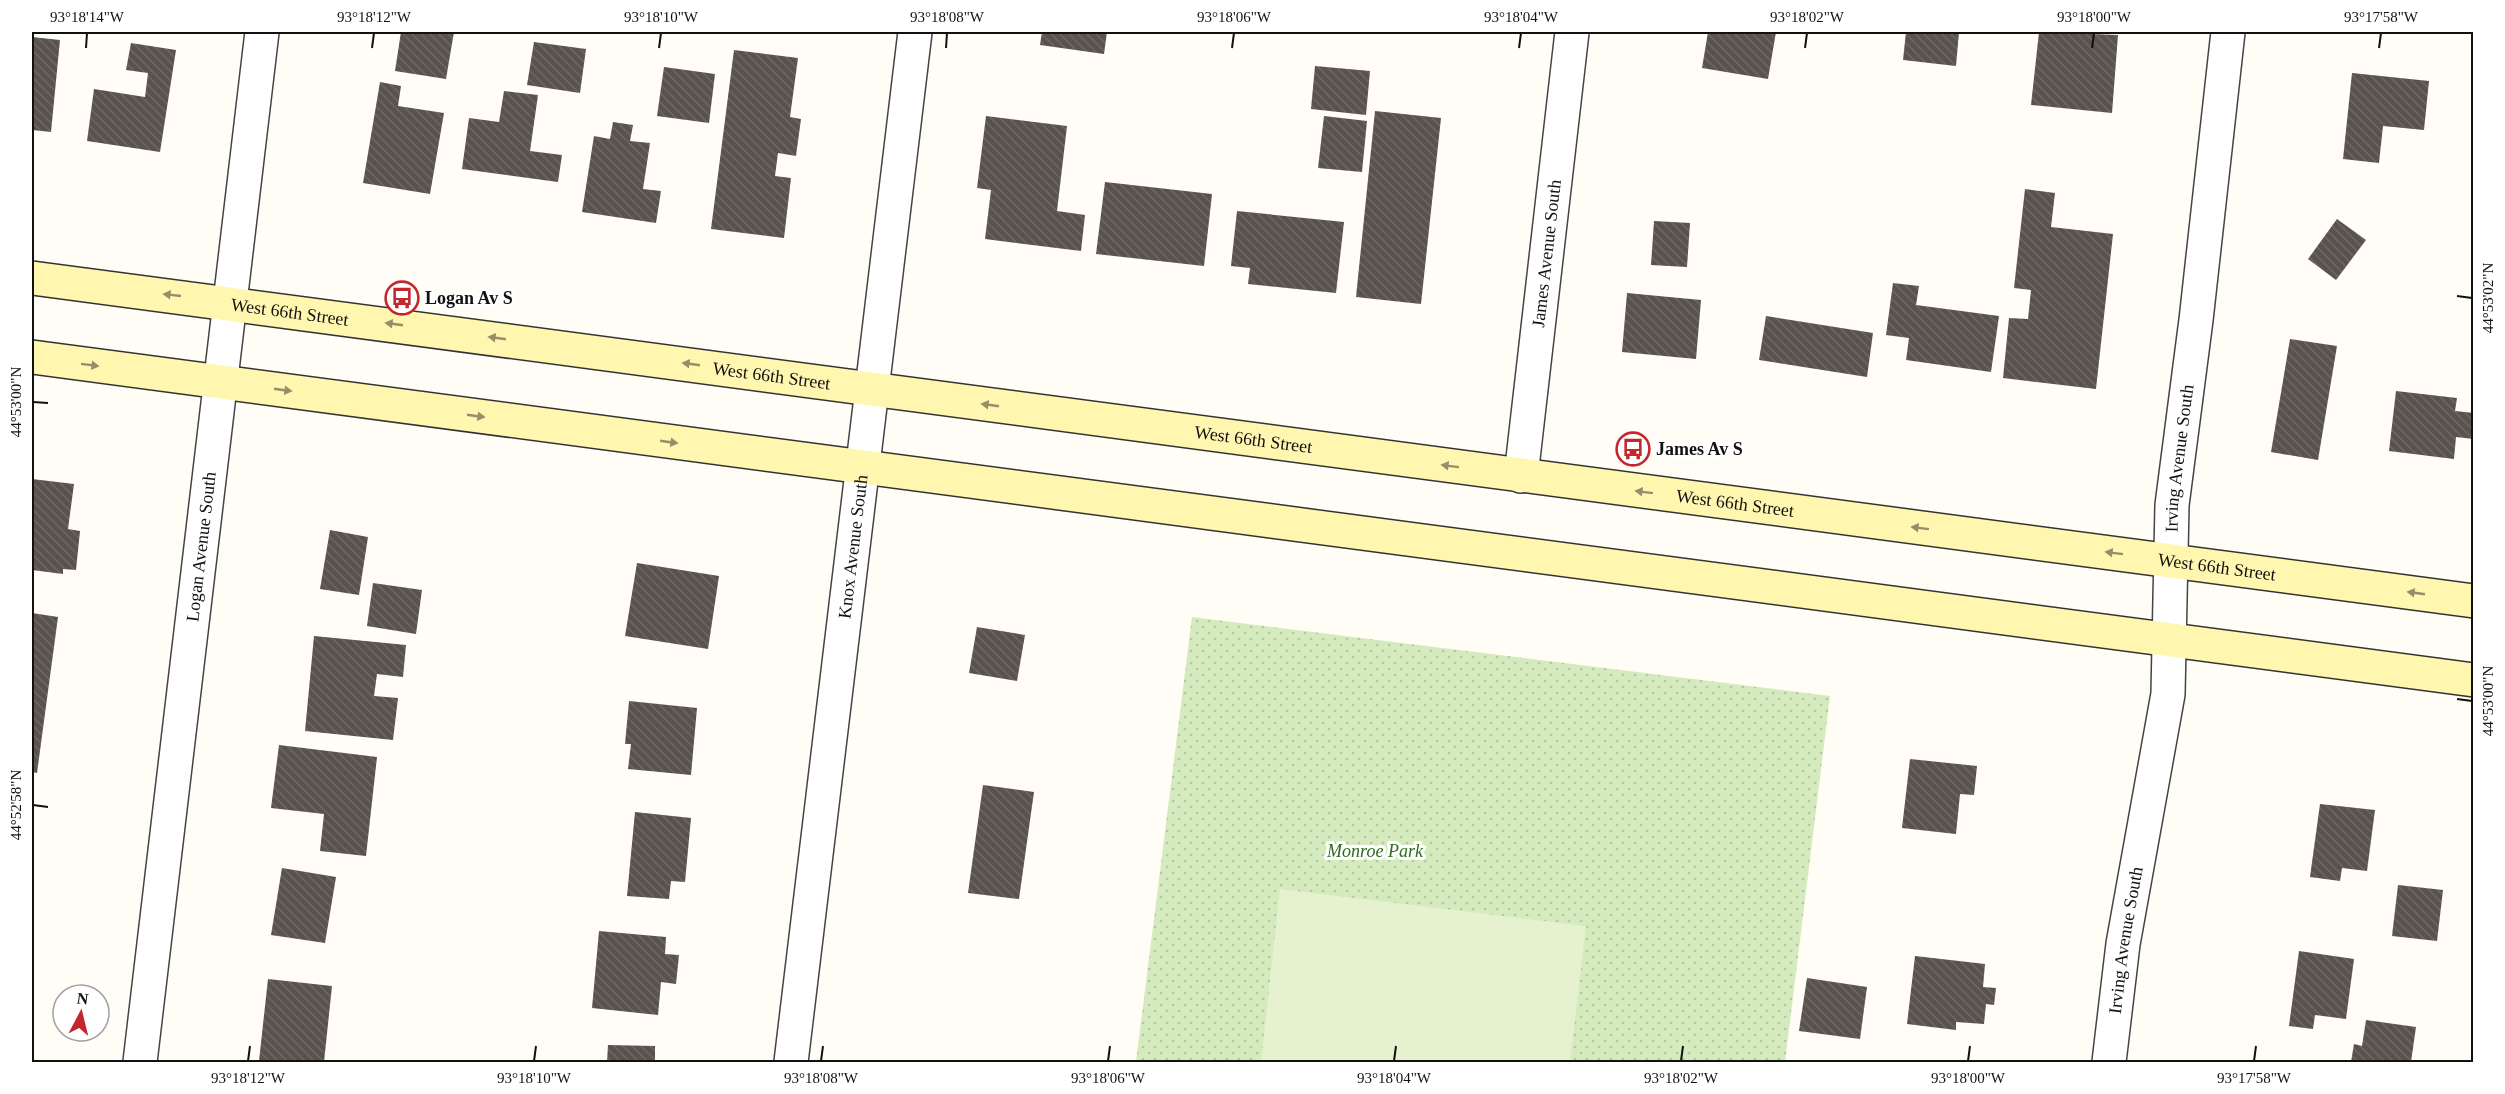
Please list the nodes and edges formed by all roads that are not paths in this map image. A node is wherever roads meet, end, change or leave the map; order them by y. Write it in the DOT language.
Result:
graph roads {
  1 [pos="262,32"];
  2 [pos="915,32"];
  3 [pos="1572,32"];
  4 [pos="2228,32"];
  5 [pos="32,278"];
  6 [pos="230,302"];
  7 [pos="32,357"];
  8 [pos="220,382"];
  9 [pos="873,389"];
  10 [pos="864,468"];
  11 [pos="1521,476"];
  12 [pos="2172,560"];
  13 [pos="2474,601"];
  14 [pos="2169,640"];
  15 [pos="2474,680"];
  16 [pos="140,1062"];
  17 [pos="791,1062"];
  18 [pos="2109,1062"];
  1 -- 6 [label="street, Logan Avenue South"];
  2 -- 9 [label="street, Knox Avenue South"];
  3 -- 11 [label="street, James Avenue South"];
  4 -- 12 [label="street, Irving Avenue South"];
  6 -- 5 [label="main road, West 66th Street, one-way"];
  6 -- 8 [label="street, Logan Avenue South"];
  9 -- 6 [label="main road, West 66th Street, one-way"];
  7 -- 8 [label="main road, one-way"];
  8 -- 10 [label="main road, one-way"];
  8 -- 16 [label="street, Logan Avenue South"];
  9 -- 10 [label="street, Knox Avenue South"];
  11 -- 9 [label="main road, West 66th Street, one-way"];
  10 -- 14 [label="main road"];
  10 -- 17 [label="street, Knox Avenue South"];
  12 -- 11 [label="main road, West 66th Street, one-way"];
  13 -- 12 [label="main road, West 66th Street, one-way"];
  12 -- 14 [label="street, Irving Avenue South"];
  14 -- 15 [label="main road"];
  14 -- 18 [label="street, Irving Avenue South"];
}
